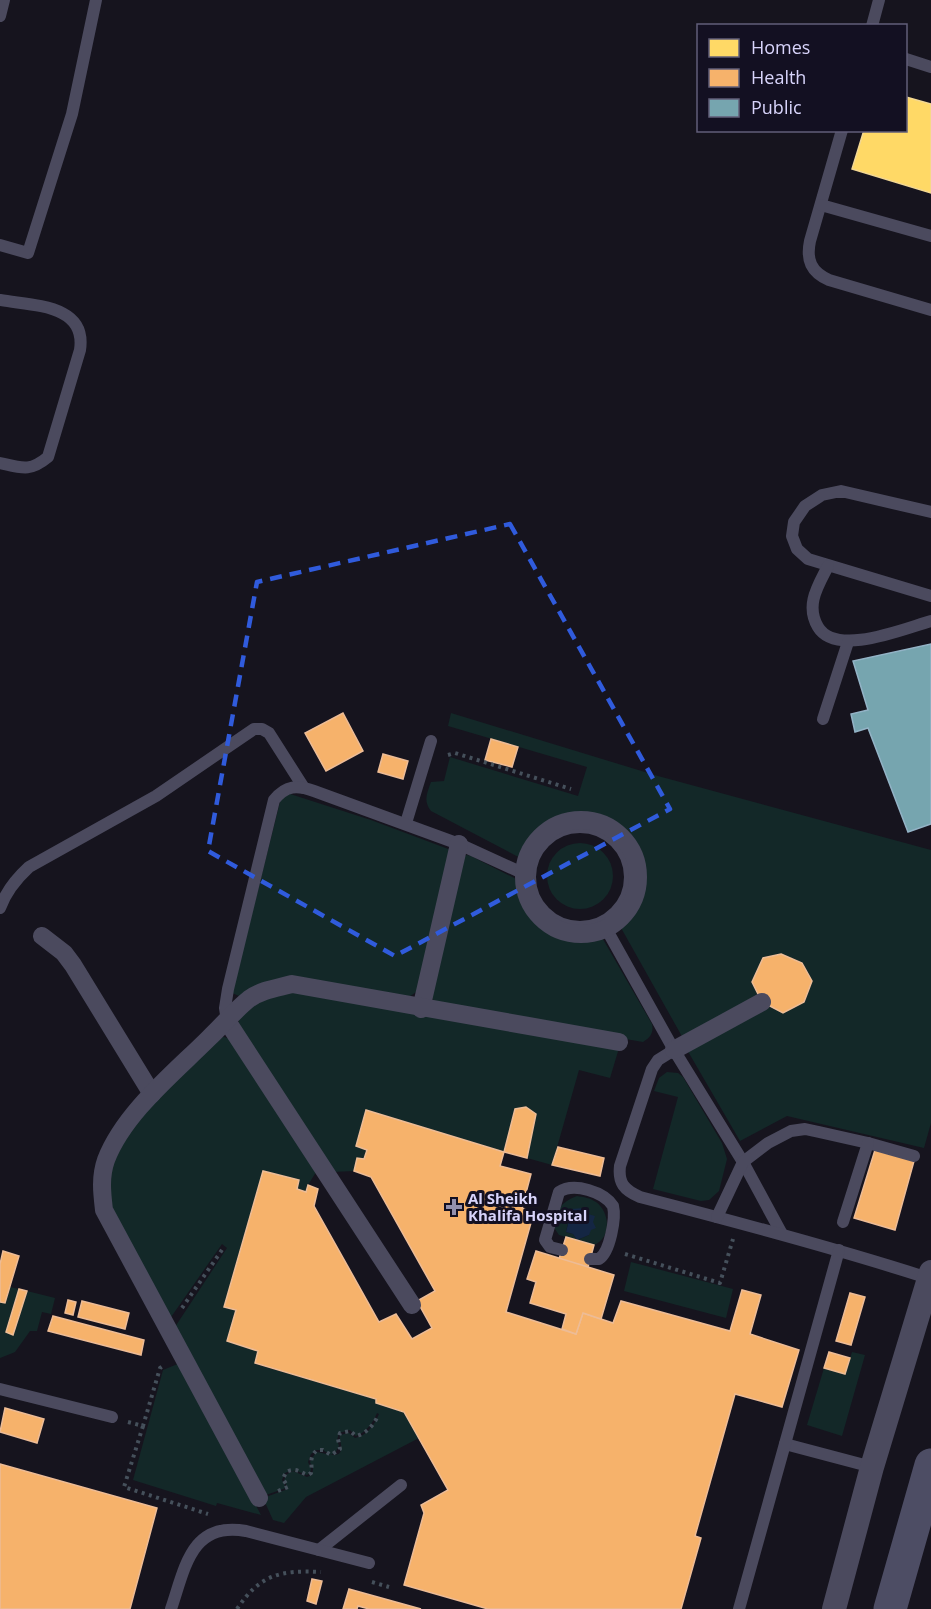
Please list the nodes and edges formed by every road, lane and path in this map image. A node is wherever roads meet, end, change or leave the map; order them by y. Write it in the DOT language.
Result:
graph roads {
  1 [pos="4,0"];
  2 [pos="96,0"];
  3 [pos="879,0"];
  4 [pos="0,16"];
  5 [pos="873,24"];
  6 [pos="907,59"];
  7 [pos="931,67"];
  8 [pos="841,132"];
  9 [pos="821,205"];
  10 [pos="931,236"];
  11 [pos="0,245"];
  12 [pos="0,300"];
  13 [pos="931,310"];
  14 [pos="0,463"];
  15 [pos="931,512"];
  16 [pos="828,567"];
  17 [pos="931,596"];
  18 [pos="931,621"];
  19 [pos="848,642"];
  20 [pos="823,719"];
  21 [pos="431,741"];
  22 [pos="447,757"];
  23 [pos="304,788"];
  24 [pos="571,789"];
  25 [pos="406,822"];
  26 [pos="459,844"];
  27 [pos="526,875"];
  28 [pos="0,908"];
  29 [pos="604,926"];
  30 [pos="42,936"];
  31 [pos="762,1002"];
  32 [pos="421,1009"];
  33 [pos="227,1021"];
  34 [pos="619,1042"];
  35 [pos="674,1050"];
  36 [pos="152,1094"];
  37 [pos="868,1143"];
  38 [pos="914,1156"];
  39 [pos="743,1162"];
  40 [pos="622,1186"];
  41 [pos="609,1200"];
  42 [pos="717,1217"];
  43 [pos="738,1222"];
  44 [pos="843,1222"];
  45 [pos="782,1234"];
  46 [pos="224,1247"];
  47 [pos="607,1249"];
  48 [pos="562,1250"];
  49 [pos="839,1250"];
  50 [pos="590,1258"];
  51 [pos="930,1277"];
  52 [pos="412,1305"];
  53 [pos="168,1329"];
  54 [pos="182,1356"];
  55 [pos="0,1389"];
  56 [pos="378,1415"];
  57 [pos="112,1418"];
  58 [pos="143,1426"];
  59 [pos="785,1444"];
  60 [pos="931,1465"];
  61 [pos="872,1467"];
  62 [pos="401,1485"];
  63 [pos="259,1498"];
  64 [pos="216,1531"];
  65 [pos="319,1550"];
  66 [pos="369,1563"];
  67 [pos="325,1572"];
  68 [pos="368,1580"];
  69 [pos="389,1587"];
  70 [pos="171,1609"];
  71 [pos="237,1609"];
  72 [pos="739,1609"];
  73 [pos="834,1609"];
  74 [pos="890,1609"];
  1 -- 4 [label="lane"];
  2 -- 11 [label="lane"];
  3 -- 5 [label="lane"];
  6 -- 7 [label="lane"];
  8 -- 9 [label="lane"];
  9 -- 10 [label="lane"];
  9 -- 13 [label="lane"];
  12 -- 14 [label="lane"];
  15 -- 16 [label="lane"];
  16 -- 17 [label="lane"];
  16 -- 19 [label="lane"];
  18 -- 19 [label="lane"];
  19 -- 20 [label="lane"];
  21 -- 25 [label="lane"];
  22 -- 24 [label="path"];
  23 -- 25 [label="lane"];
  23 -- 28 [label="lane"];
  23 -- 33 [label="lane"];
  25 -- 26 [label="lane"];
  26 -- 27 [label="lane"];
  26 -- 32 [label="street"];
  27 -- 29 [label="street"];
  27 -- 29 [label="street"];
  29 -- 35 [label="lane"];
  30 -- 36 [label="street"];
  31 -- 35 [label="street"];
  32 -- 33 [label="street"];
  32 -- 34 [label="street"];
  33 -- 36 [label="street"];
  33 -- 52 [label="street"];
  35 -- 39 [label="lane"];
  35 -- 40 [label="lane"];
  36 -- 53 [label="street"];
  37 -- 38 [label="lane"];
  37 -- 39 [label="lane"];
  37 -- 44 [label="lane"];
  39 -- 42 [label="lane"];
  39 -- 45 [label="lane"];
  40 -- 41 [label="lane"];
  40 -- 42 [label="lane"];
  41 -- 47 [label="lane"];
  41 -- 48 [label="lane"];
  42 -- 43 [label="lane"];
  43 -- 45 [label="lane"];
  43 -- 47 [label="path"];
  45 -- 49 [label="lane"];
  46 -- 53 [label="path"];
  47 -- 50 [label="lane"];
  49 -- 51 [label="lane"];
  49 -- 59 [label="lane"];
  51 -- 61 [label="street"];
  53 -- 54 [label="street"];
  54 -- 58 [label="path"];
  54 -- 63 [label="street"];
  55 -- 57 [label="lane"];
  56 -- 63 [label="path"];
  57 -- 58 [label="path"];
  58 -- 64 [label="path"];
  59 -- 61 [label="lane"];
  59 -- 72 [label="lane"];
  60 -- 74 [label="main road"];
  61 -- 73 [label="street"];
  62 -- 65 [label="lane"];
  64 -- 65 [label="lane"];
  64 -- 70 [label="lane"];
  65 -- 66 [label="lane"];
  67 -- 71 [label="path"];
  68 -- 69 [label="path"];
}
